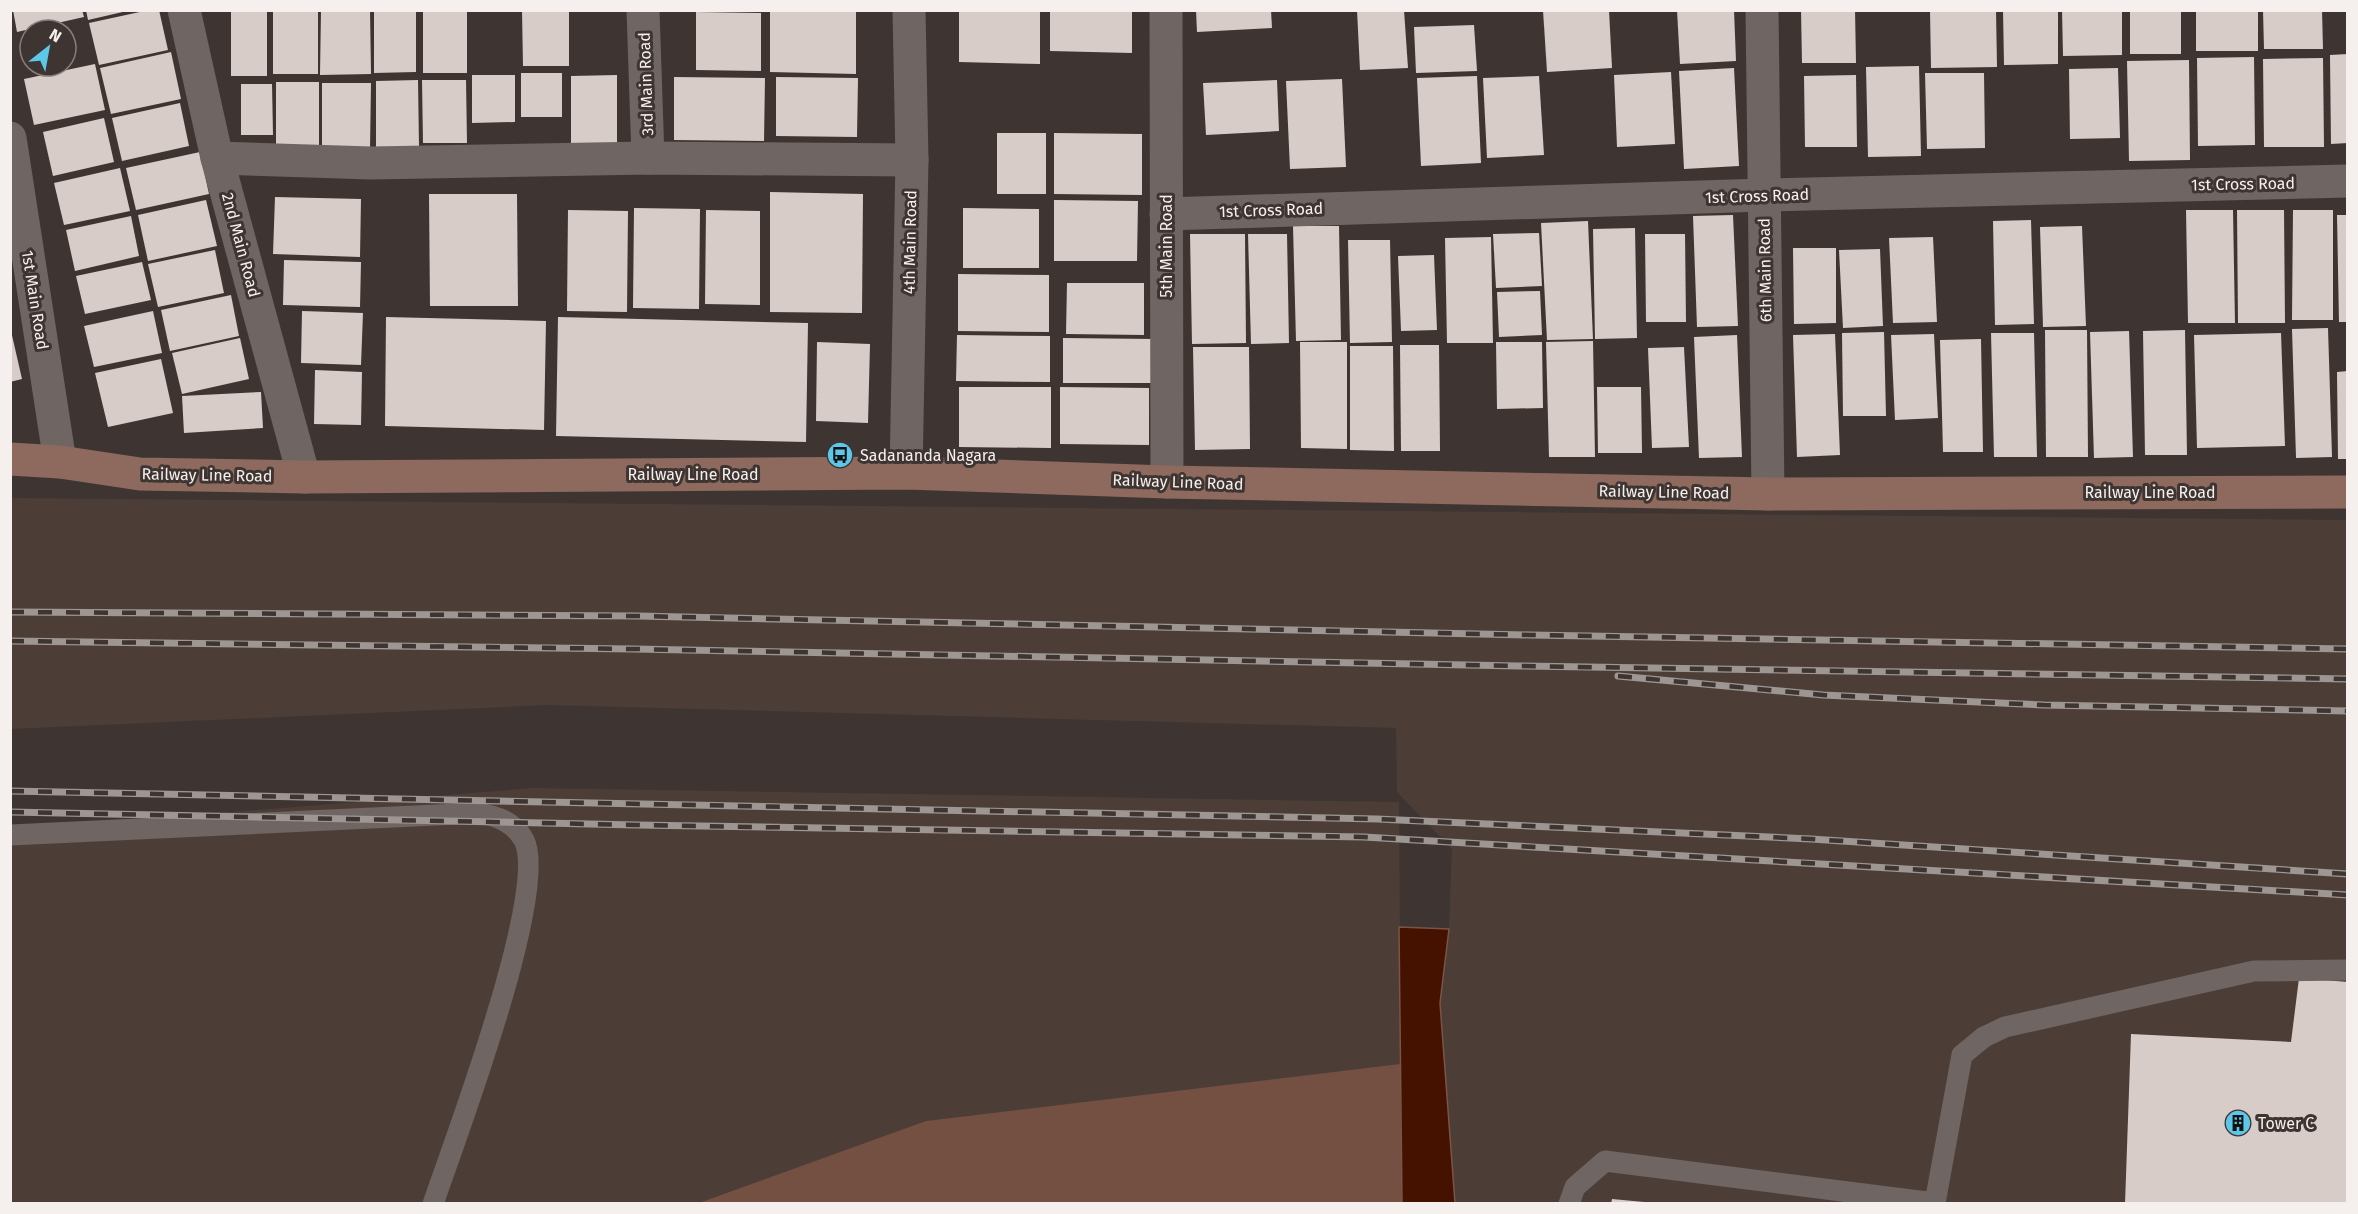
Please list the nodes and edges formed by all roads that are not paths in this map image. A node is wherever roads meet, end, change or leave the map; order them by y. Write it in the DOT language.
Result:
graph roads {
  1 [pos="184,10"];
  2 [pos="643,10"];
  3 [pos="909,10"];
  4 [pos="1166,10"];
  5 [pos="1762,10"];
  6 [pos="10,138"];
  7 [pos="217,158"];
  8 [pos="648,158"];
  9 [pos="912,160"];
  10 [pos="2348,181"];
  11 [pos="1764,195"];
  12 [pos="1166,214"];
  13 [pos="10,459"];
  14 [pos="60,462"];
  15 [pos="906,473"];
  16 [pos="304,477"];
  17 [pos="1167,482"];
  18 [pos="2348,492"];
  19 [pos="1768,494"];
  20 [pos="10,835"];
  21 [pos="2348,970"];
  22 [pos="433,1203"];
  23 [pos="1569,1203"];
  1 -- 7 [label="street, 2nd Main Road"];
  2 -- 8 [label="street, 3rd Main Road"];
  3 -- 9 [label="street, 4th Main Road"];
  4 -- 12 [label="street, 5th Main Road"];
  5 -- 11 [label="street, 6th Main Road"];
  6 -- 14 [label="street, 1st Main Road"];
  7 -- 8 [label="street"];
  7 -- 16 [label="street, 2nd Main Road"];
  8 -- 9 [label="street"];
  9 -- 15 [label="street, 4th Main Road"];
  10 -- 11 [label="street, 1st Cross Road"];
  11 -- 12 [label="street, 1st Cross Road"];
  11 -- 19 [label="street, 6th Main Road"];
  12 -- 17 [label="street, 5th Main Road"];
  13 -- 14 [label="main road, Railway Line Road"];
  14 -- 16 [label="main road, Railway Line Road"];
  15 -- 16 [label="main road, Railway Line Road"];
  15 -- 17 [label="main road, Railway Line Road"];
  17 -- 19 [label="main road, Railway Line Road"];
  18 -- 19 [label="main road, Railway Line Road"];
  20 -- 22 [label="lane"];
  21 -- 23 [label="lane"];
}
